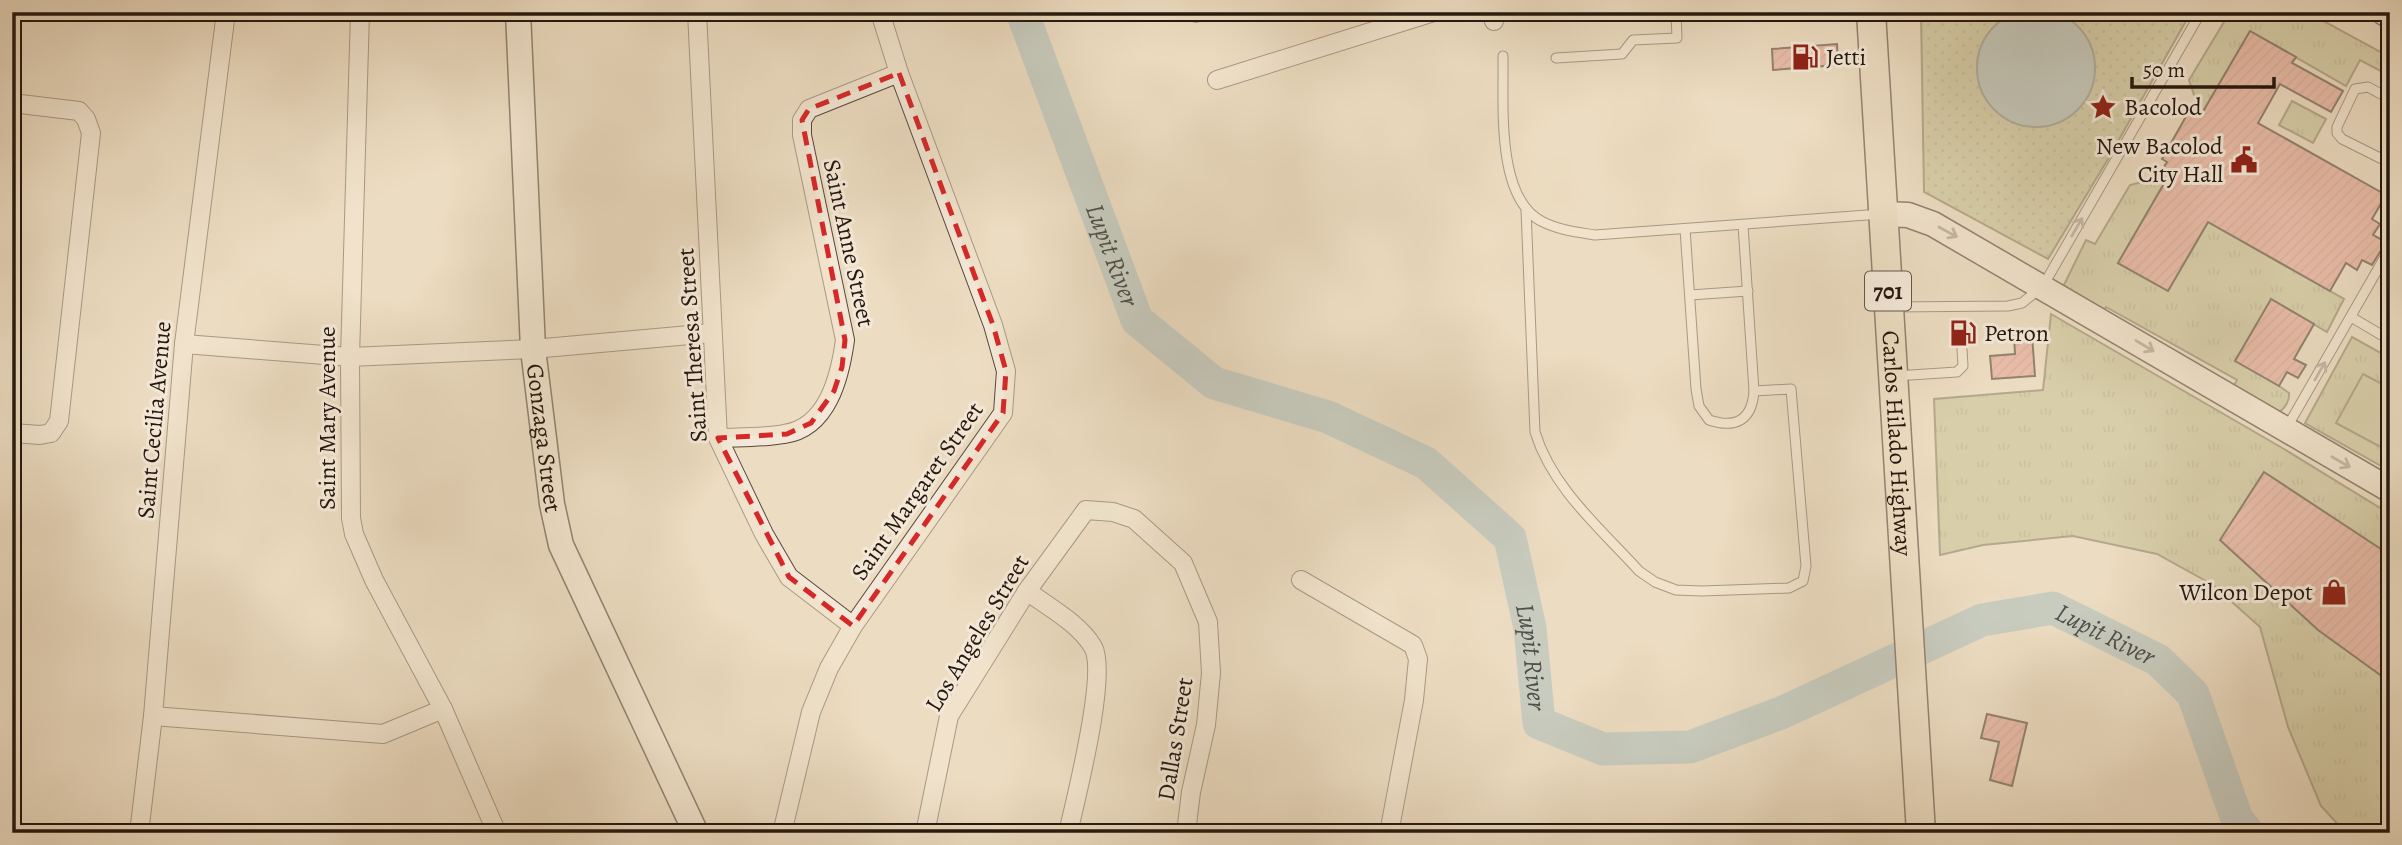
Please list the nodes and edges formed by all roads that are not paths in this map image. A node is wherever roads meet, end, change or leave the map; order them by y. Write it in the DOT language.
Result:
graph roads {
  1 [pos="226,12"];
  2 [pos="360,12"];
  3 [pos="518,12"];
  4 [pos="697,12"];
  5 [pos="880,12"];
  6 [pos="1434,12"];
  7 [pos="1676,12"];
  8 [pos="1871,12"];
  9 [pos="2201,12"];
  10 [pos="2383,12"];
  11 [pos="2390,16"];
  12 [pos="1399,17"];
  13 [pos="1503,56"];
  14 [pos="1556,58"];
  15 [pos="899,73"];
  16 [pos="1217,80"];
  17 [pos="2390,99"];
  18 [pos="12,103"];
  19 [pos="2390,163"];
  20 [pos="1526,211"];
  21 [pos="1883,214"];
  22 [pos="1743,225"];
  23 [pos="1685,229"];
  24 [pos="2390,248"];
  25 [pos="2043,286"];
  26 [pos="1748,291"];
  27 [pos="1690,295"];
  28 [pos="1960,306"];
  29 [pos="1889,307"];
  30 [pos="1960,317"];
  31 [pos="2351,317"];
  32 [pos="712,333"];
  33 [pos="2390,340"];
  34 [pos="184,344"];
  35 [pos="533,349"];
  36 [pos="1962,349"];
  37 [pos="350,357"];
  38 [pos="1893,376"];
  39 [pos="1754,391"];
  40 [pos="2285,430"];
  41 [pos="12,433"];
  42 [pos="718,438"];
  43 [pos="2390,490"];
  44 [pos="1086,510"];
  45 [pos="1300,580"];
  46 [pos="1027,591"];
  47 [pos="853,626"];
  48 [pos="443,709"];
  49 [pos="153,716"];
  50 [pos="139,833"];
  51 [pos="497,833"];
  52 [pos="696,833"];
  53 [pos="782,833"];
  54 [pos="925,833"];
  55 [pos="1068,833"];
  56 [pos="1186,833"];
  57 [pos="1389,833"];
  58 [pos="1921,833"];
  1 -- 34 [label="street, Saint Cecilia Avenue"];
  2 -- 37 [label="street, Saint Mary Avenue"];
  3 -- 35 [label="street, Gonzaga Street"];
  4 -- 32 [label="street, Saint Theresa Street"];
  5 -- 15 [label="street, Saint Margaret Street"];
  6 -- 12 [label="street"];
  7 -- 14 [label="lane"];
  8 -- 21 [label="main road, Carlos Hilado Highway / 701"];
  25 -- 9 [label="lane, one-way"];
  10 -- 11 [label="street"];
  12 -- 16 [label="street"];
  13 -- 20 [label="lane"];
  15 -- 42 [label="street, Saint Anne Street"];
  15 -- 47 [label="street, Saint Margaret Street"];
  17 -- 19 [label="lane"];
  18 -- 41 [label="street"];
  20 -- 23 [label="lane"];
  20 -- 39 [label="lane"];
  21 -- 22 [label="lane"];
  21 -- 25 [label="street, one-way"];
  21 -- 29 [label="main road, Carlos Hilado Highway / 701"];
  22 -- 23 [label="lane"];
  22 -- 26 [label="lane"];
  23 -- 27 [label="lane"];
  24 -- 31 [label="lane"];
  25 -- 28 [label="lane"];
  25 -- 40 [label="street, one-way"];
  26 -- 27 [label="lane"];
  26 -- 39 [label="lane"];
  27 -- 39 [label="lane"];
  28 -- 29 [label="lane"];
  28 -- 30 [label="lane"];
  29 -- 38 [label="main road, Carlos Hilado Highway / 701"];
  31 -- 33 [label="lane"];
  40 -- 31 [label="lane, one-way"];
  32 -- 35 [label="street"];
  32 -- 42 [label="street, Saint Theresa Street"];
  34 -- 37 [label="street"];
  34 -- 49 [label="street, Saint Cecilia Avenue"];
  35 -- 37 [label="street"];
  35 -- 52 [label="street, Gonzaga Street"];
  36 -- 38 [label="lane"];
  37 -- 48 [label="street, Saint Mary Avenue"];
  38 -- 58 [label="main road, Carlos Hilado Highway / 701"];
  40 -- 43 [label="street, one-way"];
  42 -- 47 [label="street, Saint Theresa Street"];
  44 -- 46 [label="street, Los Angeles Street"];
  44 -- 56 [label="street, Dallas Street"];
  45 -- 57 [label="street"];
  46 -- 54 [label="street, Los Angeles Street"];
  46 -- 55 [label="street"];
  47 -- 53 [label="street, Saint Margaret Street"];
  48 -- 49 [label="street"];
  48 -- 51 [label="street, Saint Mary Avenue"];
  49 -- 50 [label="street, Saint Cecilia Avenue"];
}
